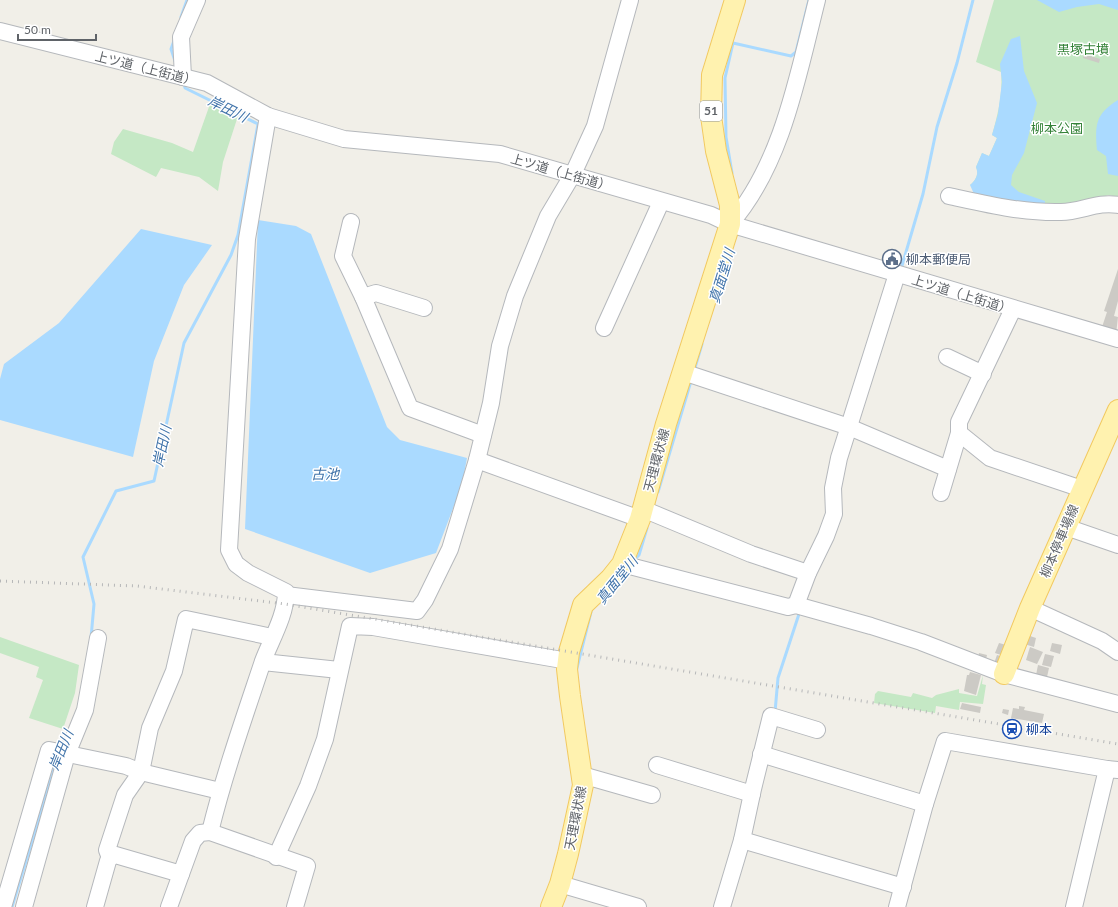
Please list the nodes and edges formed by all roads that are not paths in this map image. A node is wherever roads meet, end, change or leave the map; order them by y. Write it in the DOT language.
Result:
graph roads {
  1 [pos="197,0"];
  2 [pos="630,0"];
  3 [pos="735,0"];
  4 [pos="817,0"];
  5 [pos="0,31"];
  6 [pos="183,77"];
  7 [pos="268,116"];
  8 [pos="573,174"];
  9 [pos="949,196"];
  10 [pos="661,202"];
  11 [pos="1118,205"];
  12 [pos="351,222"];
  13 [pos="730,224"];
  14 [pos="897,274"];
  15 [pos="363,297"];
  16 [pos="424,308"];
  17 [pos="1013,309"];
  18 [pos="604,328"];
  19 [pos="1118,339"];
  20 [pos="947,357"];
  21 [pos="683,372"];
  22 [pos="983,374"];
  23 [pos="1118,410"];
  24 [pos="849,427"];
  25 [pos="959,433"];
  26 [pos="483,435"];
  27 [pos="477,460"];
  28 [pos="948,469"];
  29 [pos="1082,489"];
  30 [pos="941,493"];
  31 [pos="641,514"];
  32 [pos="1066,527"];
  33 [pos="1118,544"];
  34 [pos="622,564"];
  35 [pos="808,573"];
  36 [pos="286,595"];
  37 [pos="796,605"];
  38 [pos="1030,608"];
  39 [pos="272,637"];
  40 [pos="98,638"];
  41 [pos="1118,652"];
  42 [pos="568,661"];
  43 [pos="263,662"];
  44 [pos="339,670"];
  45 [pos="1004,674"];
  46 [pos="1118,704"];
  47 [pos="817,730"];
  48 [pos="67,754"];
  49 [pos="761,754"];
  50 [pos="656,765"];
  51 [pos="1112,770"];
  52 [pos="141,772"];
  53 [pos="582,775"];
  54 [pos="220,791"];
  55 [pos="752,794"];
  56 [pos="652,795"];
  57 [pos="925,804"];
  58 [pos="210,832"];
  59 [pos="742,840"];
  60 [pos="276,856"];
  61 [pos="110,858"];
  62 [pos="181,874"];
  63 [pos="560,884"];
  64 [pos="902,887"];
  65 [pos="3,907"];
  66 [pos="24,907"];
  67 [pos="96,907"];
  68 [pos="170,907"];
  69 [pos="295,907"];
  70 [pos="551,907"];
  71 [pos="638,907"];
  72 [pos="722,907"];
  73 [pos="897,907"];
  74 [pos="1074,907"];
  1 -- 6 [label="street"];
  2 -- 8 [label="street"];
  3 -- 13 [label="main road, 天理環状線 / 51"];
  4 -- 13 [label="street"];
  5 -- 6 [label="street, 上ツ道（上街道）"];
  6 -- 7 [label="street, 上ツ道（上街道）"];
  7 -- 8 [label="street, 上ツ道（上街道）"];
  7 -- 36 [label="street"];
  8 -- 10 [label="street, 上ツ道（上街道）"];
  8 -- 26 [label="street"];
  9 -- 11 [label="street"];
  10 -- 13 [label="street, 上ツ道（上街道）"];
  10 -- 18 [label="street"];
  12 -- 15 [label="street"];
  13 -- 14 [label="street, 上ツ道（上街道）"];
  13 -- 21 [label="main road, 天理環状線 / 51"];
  14 -- 17 [label="street, 上ツ道（上街道）"];
  14 -- 24 [label="street"];
  15 -- 16 [label="street"];
  15 -- 26 [label="street"];
  17 -- 19 [label="street, 上ツ道（上街道）"];
  17 -- 22 [label="street"];
  20 -- 22 [label="street"];
  21 -- 24 [label="street"];
  21 -- 31 [label="main road, 天理環状線 / 51"];
  22 -- 25 [label="street"];
  23 -- 29 [label="main road, 柳本停車場線"];
  24 -- 28 [label="street"];
  24 -- 35 [label="street"];
  25 -- 28 [label="street"];
  25 -- 29 [label="street"];
  26 -- 27 [label="street"];
  27 -- 31 [label="street"];
  27 -- 36 [label="street"];
  28 -- 30 [label="street"];
  29 -- 32 [label="main road, 柳本停車場線"];
  31 -- 34 [label="main road, 天理環状線 / 51"];
  31 -- 35 [label="street"];
  32 -- 33 [label="street"];
  32 -- 38 [label="main road, 柳本停車場線"];
  34 -- 37 [label="street"];
  34 -- 42 [label="main road, 天理環状線 / 51"];
  35 -- 37 [label="street"];
  36 -- 39 [label="street"];
  37 -- 45 [label="street"];
  38 -- 41 [label="street"];
  38 -- 45 [label="main road, 柳本停車場線"];
  39 -- 43 [label="street"];
  39 -- 52 [label="street"];
  40 -- 48 [label="street"];
  42 -- 44 [label="street"];
  42 -- 53 [label="main road, 天理環状線 / 51"];
  43 -- 44 [label="street"];
  43 -- 54 [label="street"];
  44 -- 60 [label="street"];
  45 -- 46 [label="street"];
  47 -- 49 [label="street"];
  48 -- 52 [label="street"];
  48 -- 65 [label="street"];
  48 -- 66 [label="street"];
  49 -- 55 [label="street"];
  49 -- 57 [label="street"];
  50 -- 55 [label="street"];
  51 -- 57 [label="street"];
  51 -- 74 [label="street"];
  52 -- 54 [label="street"];
  52 -- 61 [label="street"];
  53 -- 56 [label="street"];
  53 -- 63 [label="main road, 天理環状線 / 51"];
  54 -- 58 [label="street"];
  55 -- 59 [label="street"];
  57 -- 64 [label="street"];
  58 -- 60 [label="street"];
  58 -- 62 [label="street"];
  59 -- 64 [label="street"];
  59 -- 72 [label="street"];
  60 -- 69 [label="street"];
  61 -- 62 [label="street"];
  61 -- 67 [label="street"];
  62 -- 68 [label="street"];
  63 -- 70 [label="main road, 天理環状線 / 51"];
  63 -- 71 [label="street"];
  64 -- 73 [label="street"];
}
